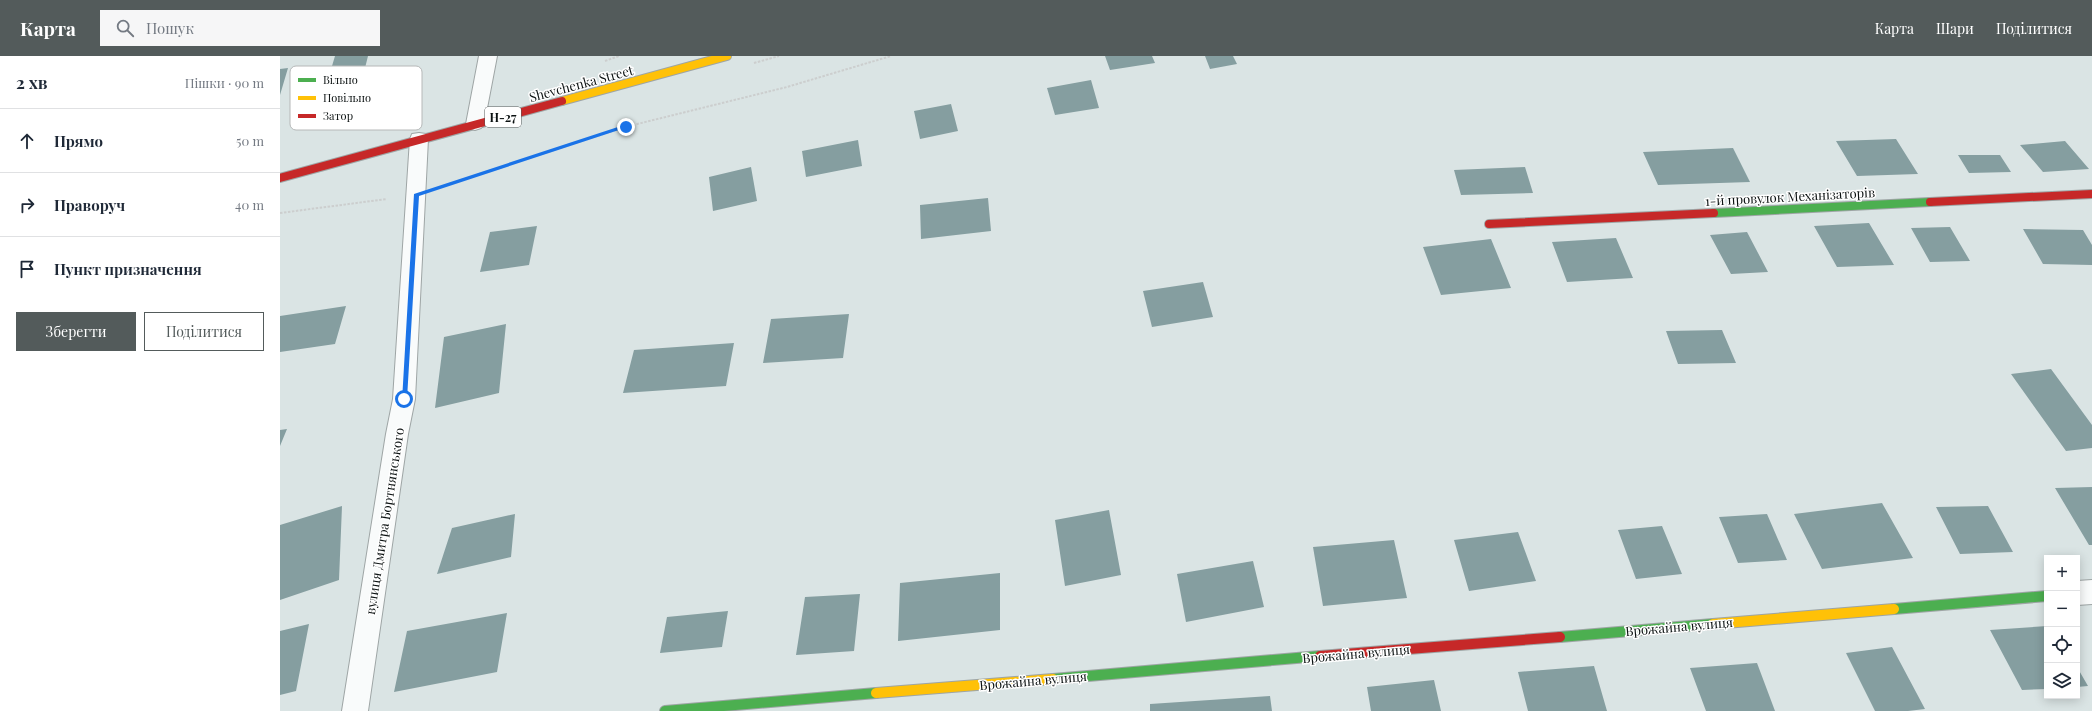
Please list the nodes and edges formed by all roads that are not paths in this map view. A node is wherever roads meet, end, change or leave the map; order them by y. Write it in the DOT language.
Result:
graph roads {
  1 [pos="488,56"];
  2 [pos="727,56"];
  3 [pos="475,124"];
  4 [pos="419,139"];
  5 [pos="280,178"];
  6 [pos="2092,194"];
  7 [pos="1489,224"];
  8 [pos="2092,592"];
  9 [pos="2080,593"];
  10 [pos="2044,596"];
  11 [pos="355,711"];
  12 [pos="665,711"];
  1 -- 3 [label="street"];
  2 -- 3 [label="street, Shevchenka Street / Н-27"];
  3 -- 4 [label="street, Shevchenka Street / Н-27"];
  4 -- 5 [label="street, Shevchenka Street / Н-27"];
  4 -- 11 [label="street, вулиця Дмитра Бортнянського"];
  6 -- 7 [label="street, 1-й провулок Механізаторів"];
  8 -- 9 [label="street"];
  10 -- 12 [label="street, Врожайна вулиця"];
}
